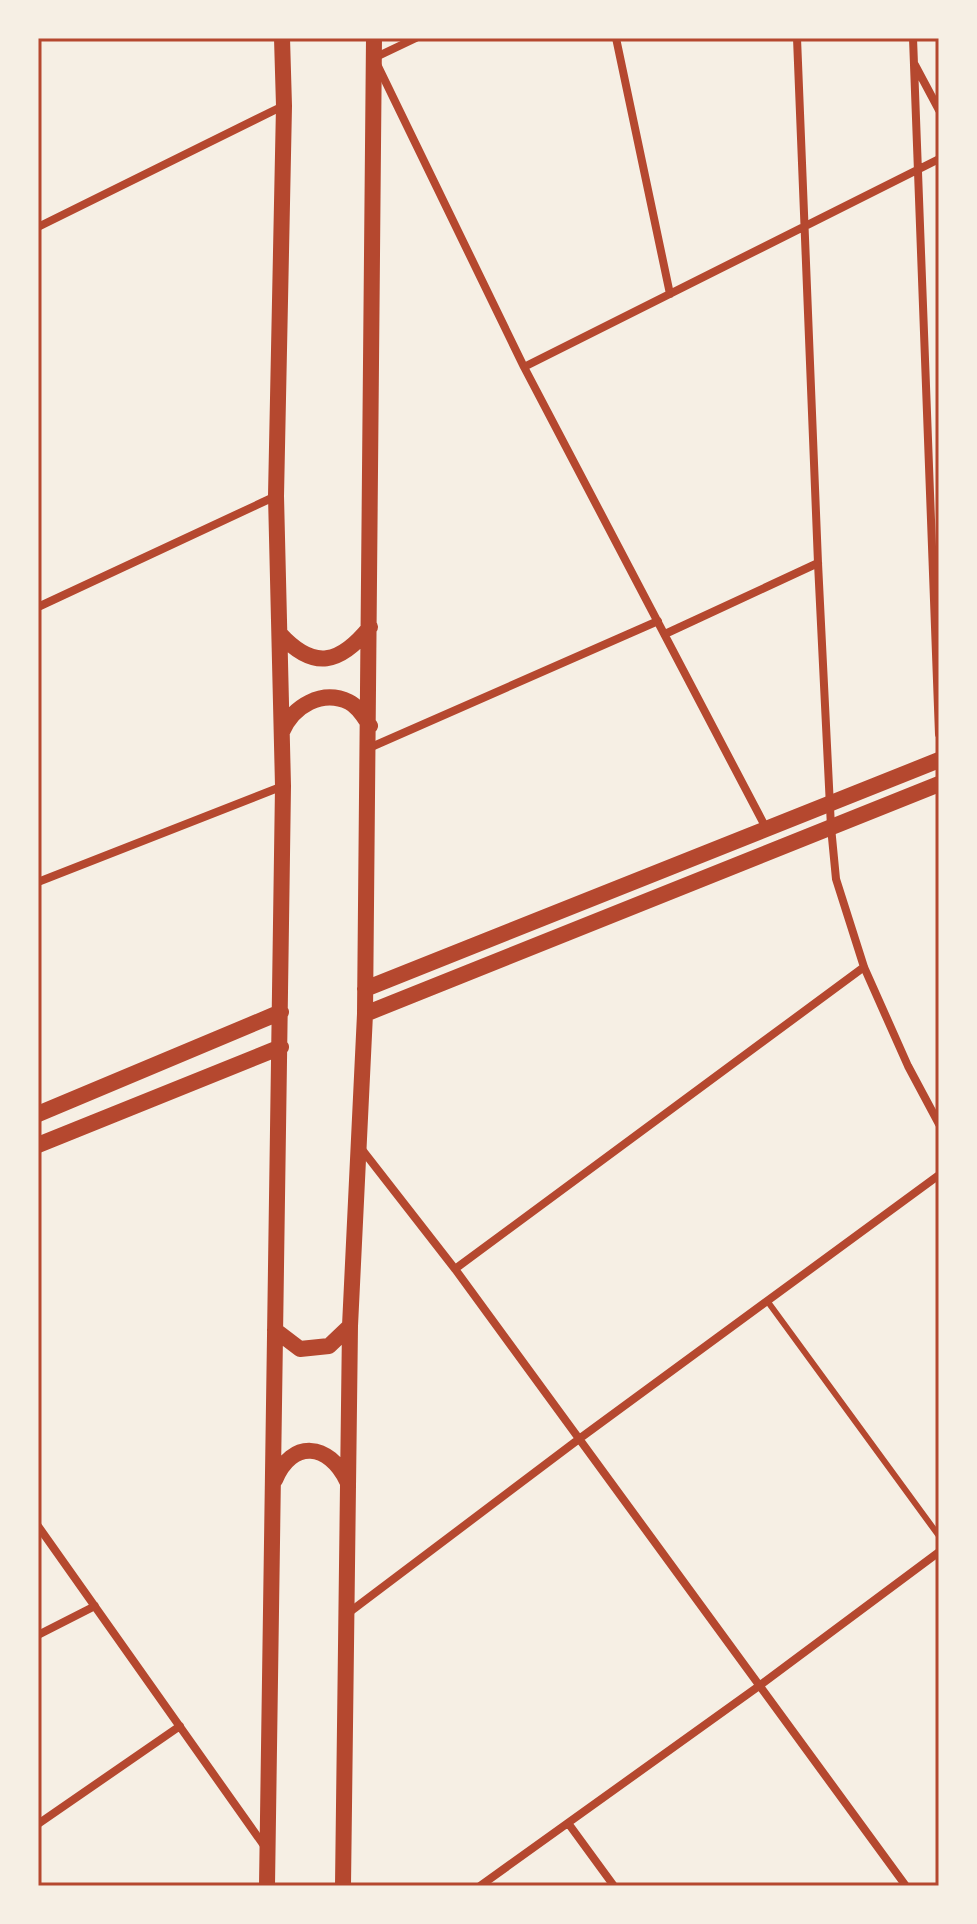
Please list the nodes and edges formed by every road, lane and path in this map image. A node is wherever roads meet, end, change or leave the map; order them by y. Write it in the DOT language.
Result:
graph roads {
  1 [pos="282,38"];
  2 [pos="374,38"];
  3 [pos="416,38"];
  4 [pos="616,38"];
  5 [pos="797,38"];
  6 [pos="913,38"];
  7 [pos="374,58"];
  8 [pos="913,62"];
  9 [pos="284,106"];
  10 [pos="939,110"];
  11 [pos="939,159"];
  12 [pos="916,169"];
  13 [pos="38,227"];
  14 [pos="804,228"];
  15 [pos="670,294"];
  16 [pos="524,367"];
  17 [pos="276,496"];
  18 [pos="939,499"];
  19 [pos="929,503"];
  20 [pos="818,563"];
  21 [pos="38,607"];
  22 [pos="658,621"];
  23 [pos="370,627"];
  24 [pos="280,634"];
  25 [pos="665,634"];
  26 [pos="370,726"];
  27 [pos="282,732"];
  28 [pos="939,734"];
  29 [pos="369,748"];
  30 [pos="939,760"];
  31 [pos="939,784"];
  32 [pos="283,786"];
  33 [pos="831,804"];
  34 [pos="831,827"];
  35 [pos="766,828"];
  36 [pos="38,882"];
  37 [pos="864,967"];
  38 [pos="365,989"];
  39 [pos="281,1012"];
  40 [pos="365,1014"];
  41 [pos="281,1047"];
  42 [pos="38,1114"];
  43 [pos="939,1124"];
  44 [pos="38,1145"];
  45 [pos="360,1147"];
  46 [pos="939,1175"];
  47 [pos="455,1269"];
  48 [pos="768,1302"];
  49 [pos="350,1326"];
  50 [pos="275,1330"];
  51 [pos="579,1439"];
  52 [pos="348,1482"];
  53 [pos="273,1483"];
  54 [pos="38,1526"];
  55 [pos="939,1536"];
  56 [pos="939,1552"];
  57 [pos="95,1606"];
  58 [pos="346,1614"];
  59 [pos="38,1635"];
  60 [pos="759,1686"];
  61 [pos="180,1726"];
  62 [pos="568,1823"];
  63 [pos="38,1824"];
  64 [pos="268,1851"];
  65 [pos="267,1886"];
  66 [pos="343,1886"];
  67 [pos="480,1886"];
  68 [pos="614,1886"];
  69 [pos="906,1886"];
  1 -- 9 [label="main road"];
  2 -- 7 [label="main road"];
  3 -- 7 [label="street"];
  4 -- 15 [label="street"];
  5 -- 14 [label="street"];
  6 -- 8 [label="street"];
  7 -- 16 [label="street"];
  7 -- 23 [label="main road"];
  8 -- 10 [label="street"];
  8 -- 12 [label="street"];
  9 -- 13 [label="street"];
  9 -- 17 [label="main road"];
  11 -- 12 [label="street"];
  12 -- 14 [label="street"];
  12 -- 19 [label="street"];
  14 -- 15 [label="street"];
  14 -- 20 [label="street"];
  15 -- 16 [label="street"];
  16 -- 22 [label="street"];
  17 -- 21 [label="street"];
  17 -- 24 [label="main road"];
  18 -- 19 [label="street"];
  19 -- 28 [label="street"];
  20 -- 25 [label="street"];
  20 -- 33 [label="street"];
  22 -- 25 [label="street"];
  22 -- 29 [label="street"];
  23 -- 24 [label="main road"];
  23 -- 26 [label="main road"];
  24 -- 27 [label="main road"];
  25 -- 35 [label="street"];
  26 -- 27 [label="main road"];
  26 -- 29 [label="main road"];
  27 -- 32 [label="main road"];
  29 -- 38 [label="main road"];
  30 -- 33 [label="main road"];
  31 -- 34 [label="main road"];
  32 -- 36 [label="street"];
  32 -- 39 [label="main road"];
  33 -- 34 [label="street"];
  33 -- 35 [label="main road"];
  34 -- 37 [label="street"];
  34 -- 40 [label="main road"];
  35 -- 38 [label="main road"];
  37 -- 43 [label="street"];
  37 -- 47 [label="street"];
  38 -- 40 [label="main road"];
  39 -- 41 [label="main road"];
  39 -- 42 [label="main road"];
  40 -- 45 [label="main road"];
  41 -- 44 [label="main road"];
  41 -- 50 [label="main road"];
  45 -- 47 [label="street"];
  45 -- 49 [label="main road"];
  46 -- 48 [label="street"];
  47 -- 51 [label="street"];
  48 -- 51 [label="street"];
  48 -- 55 [label="lane"];
  49 -- 50 [label="main road"];
  49 -- 52 [label="main road"];
  50 -- 53 [label="main road"];
  51 -- 58 [label="street"];
  51 -- 60 [label="street"];
  52 -- 53 [label="main road"];
  52 -- 58 [label="main road"];
  53 -- 64 [label="main road"];
  54 -- 57 [label="street"];
  56 -- 60 [label="street"];
  57 -- 59 [label="street"];
  57 -- 61 [label="street"];
  58 -- 66 [label="main road"];
  60 -- 62 [label="street"];
  60 -- 69 [label="street"];
  61 -- 63 [label="street"];
  61 -- 64 [label="street"];
  62 -- 67 [label="street"];
  62 -- 68 [label="street"];
  64 -- 65 [label="main road"];
}
